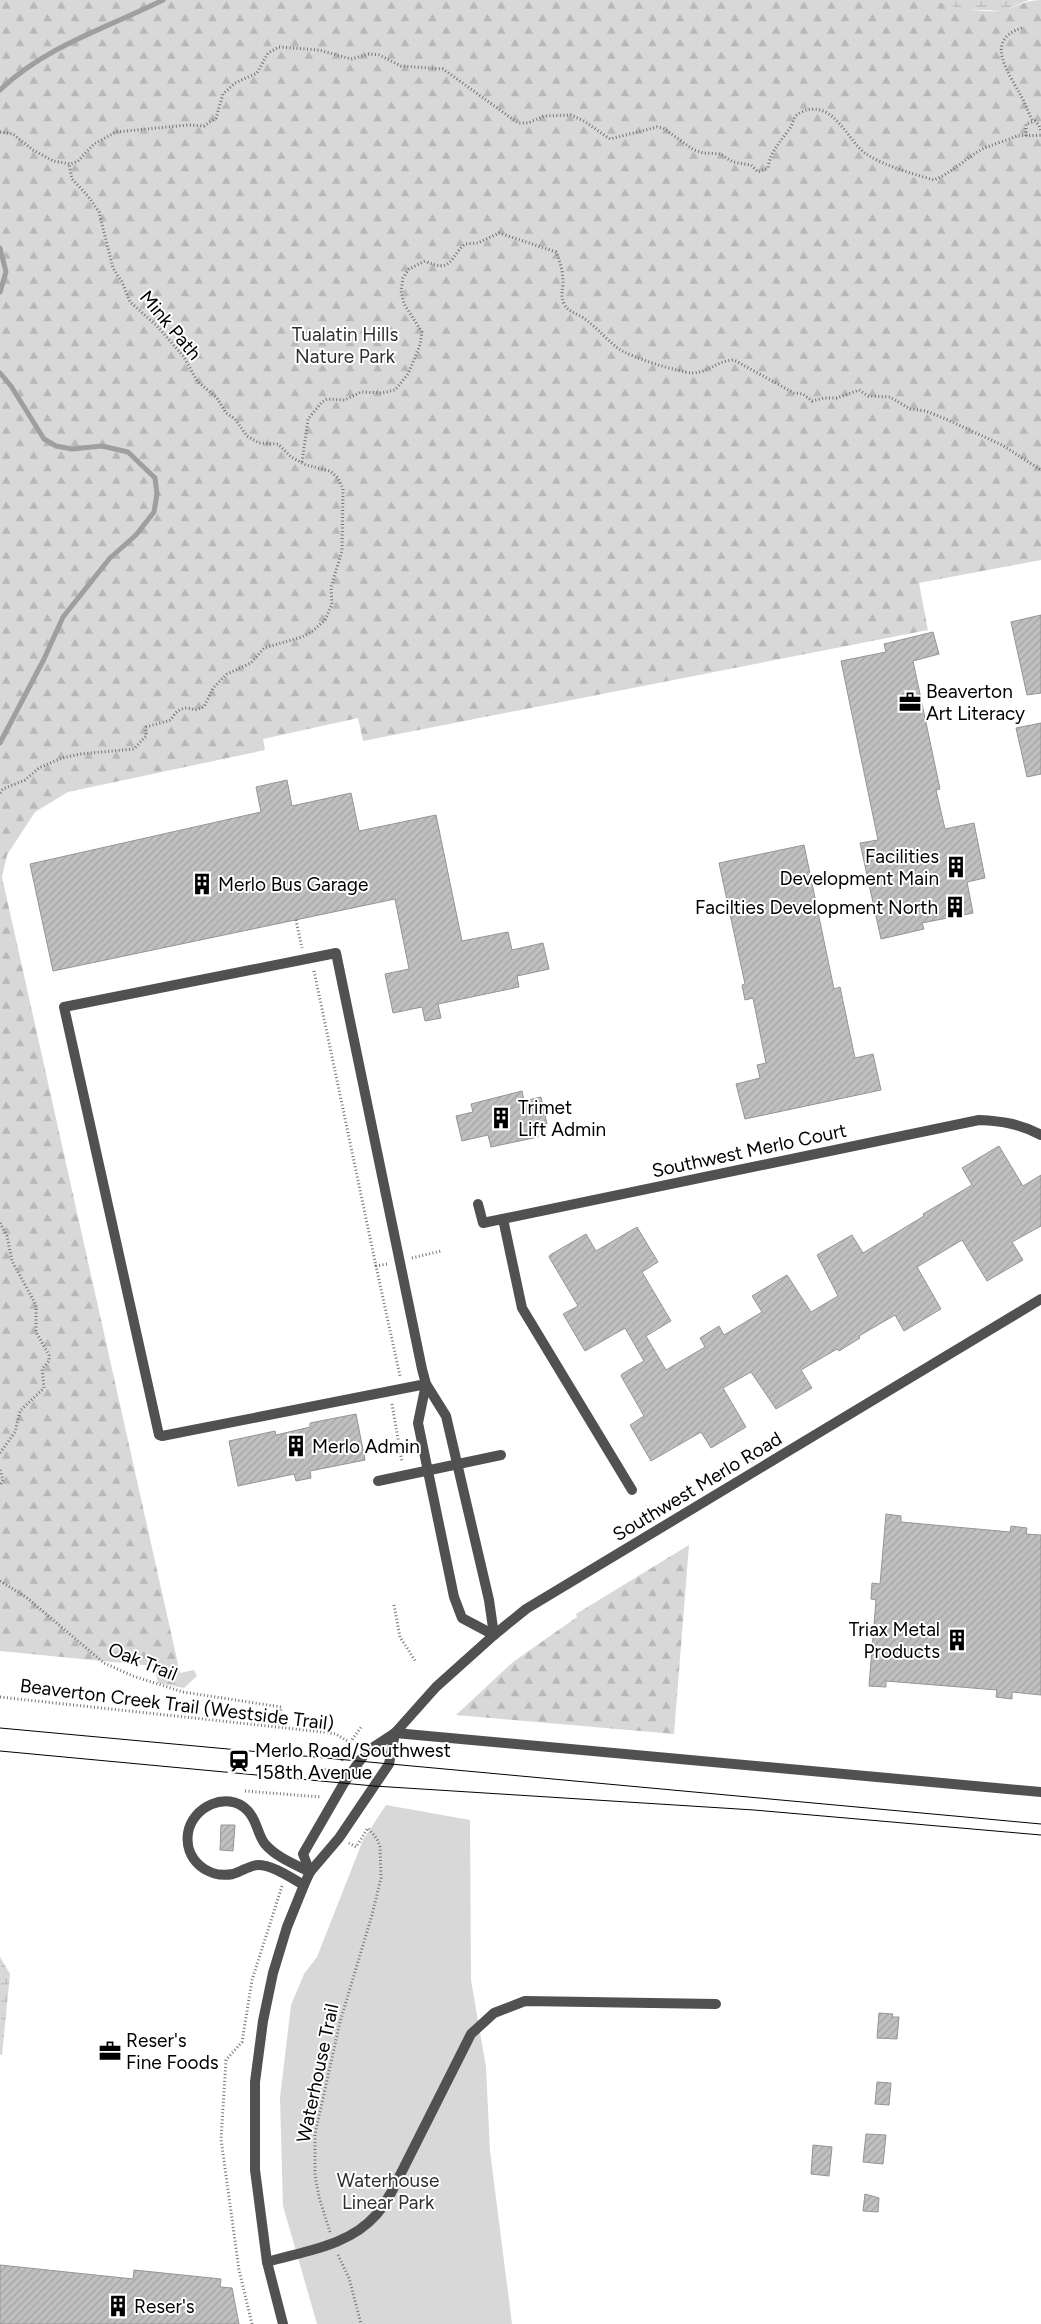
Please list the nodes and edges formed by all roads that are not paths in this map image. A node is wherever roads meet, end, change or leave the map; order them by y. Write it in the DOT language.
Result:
graph roads {
  1 [pos="1041,1135"];
  2 [pos="478,1204"];
  3 [pos="503,1219"];
  4 [pos="1041,1299"];
  5 [pos="426,1384"];
  6 [pos="501,1455"];
  7 [pos="456,1465"];
  8 [pos="426,1471"];
  9 [pos="378,1482"];
  10 [pos="632,1490"];
  11 [pos="494,1635"];
  12 [pos="394,1734"];
  13 [pos="1041,1792"];
  14 [pos="310,1872"];
  15 [pos="304,1885"];
  16 [pos="716,2004"];
  17 [pos="267,2262"];
  18 [pos="283,2324"];
  1 -- 3 [label="street, Southwest Merlo Court"];
  2 -- 3 [label="street, Southwest Merlo Court"];
  3 -- 10 [label="street"];
  4 -- 11 [label="street, Southwest Merlo Road"];
  5 -- 5 [label="street"];
  5 -- 7 [label="street"];
  5 -- 8 [label="street"];
  6 -- 7 [label="street"];
  7 -- 8 [label="street"];
  7 -- 11 [label="street"];
  8 -- 9 [label="street"];
  8 -- 11 [label="street"];
  11 -- 12 [label="street, Southwest Merlo Road"];
  12 -- 13 [label="street"];
  12 -- 14 [label="street"];
  12 -- 14 [label="street, Southwest Merlo Road"];
  14 -- 15 [label="street"];
  14 -- 15 [label="street"];
  15 -- 17 [label="street"];
  16 -- 17 [label="street"];
  17 -- 18 [label="street"];
}
